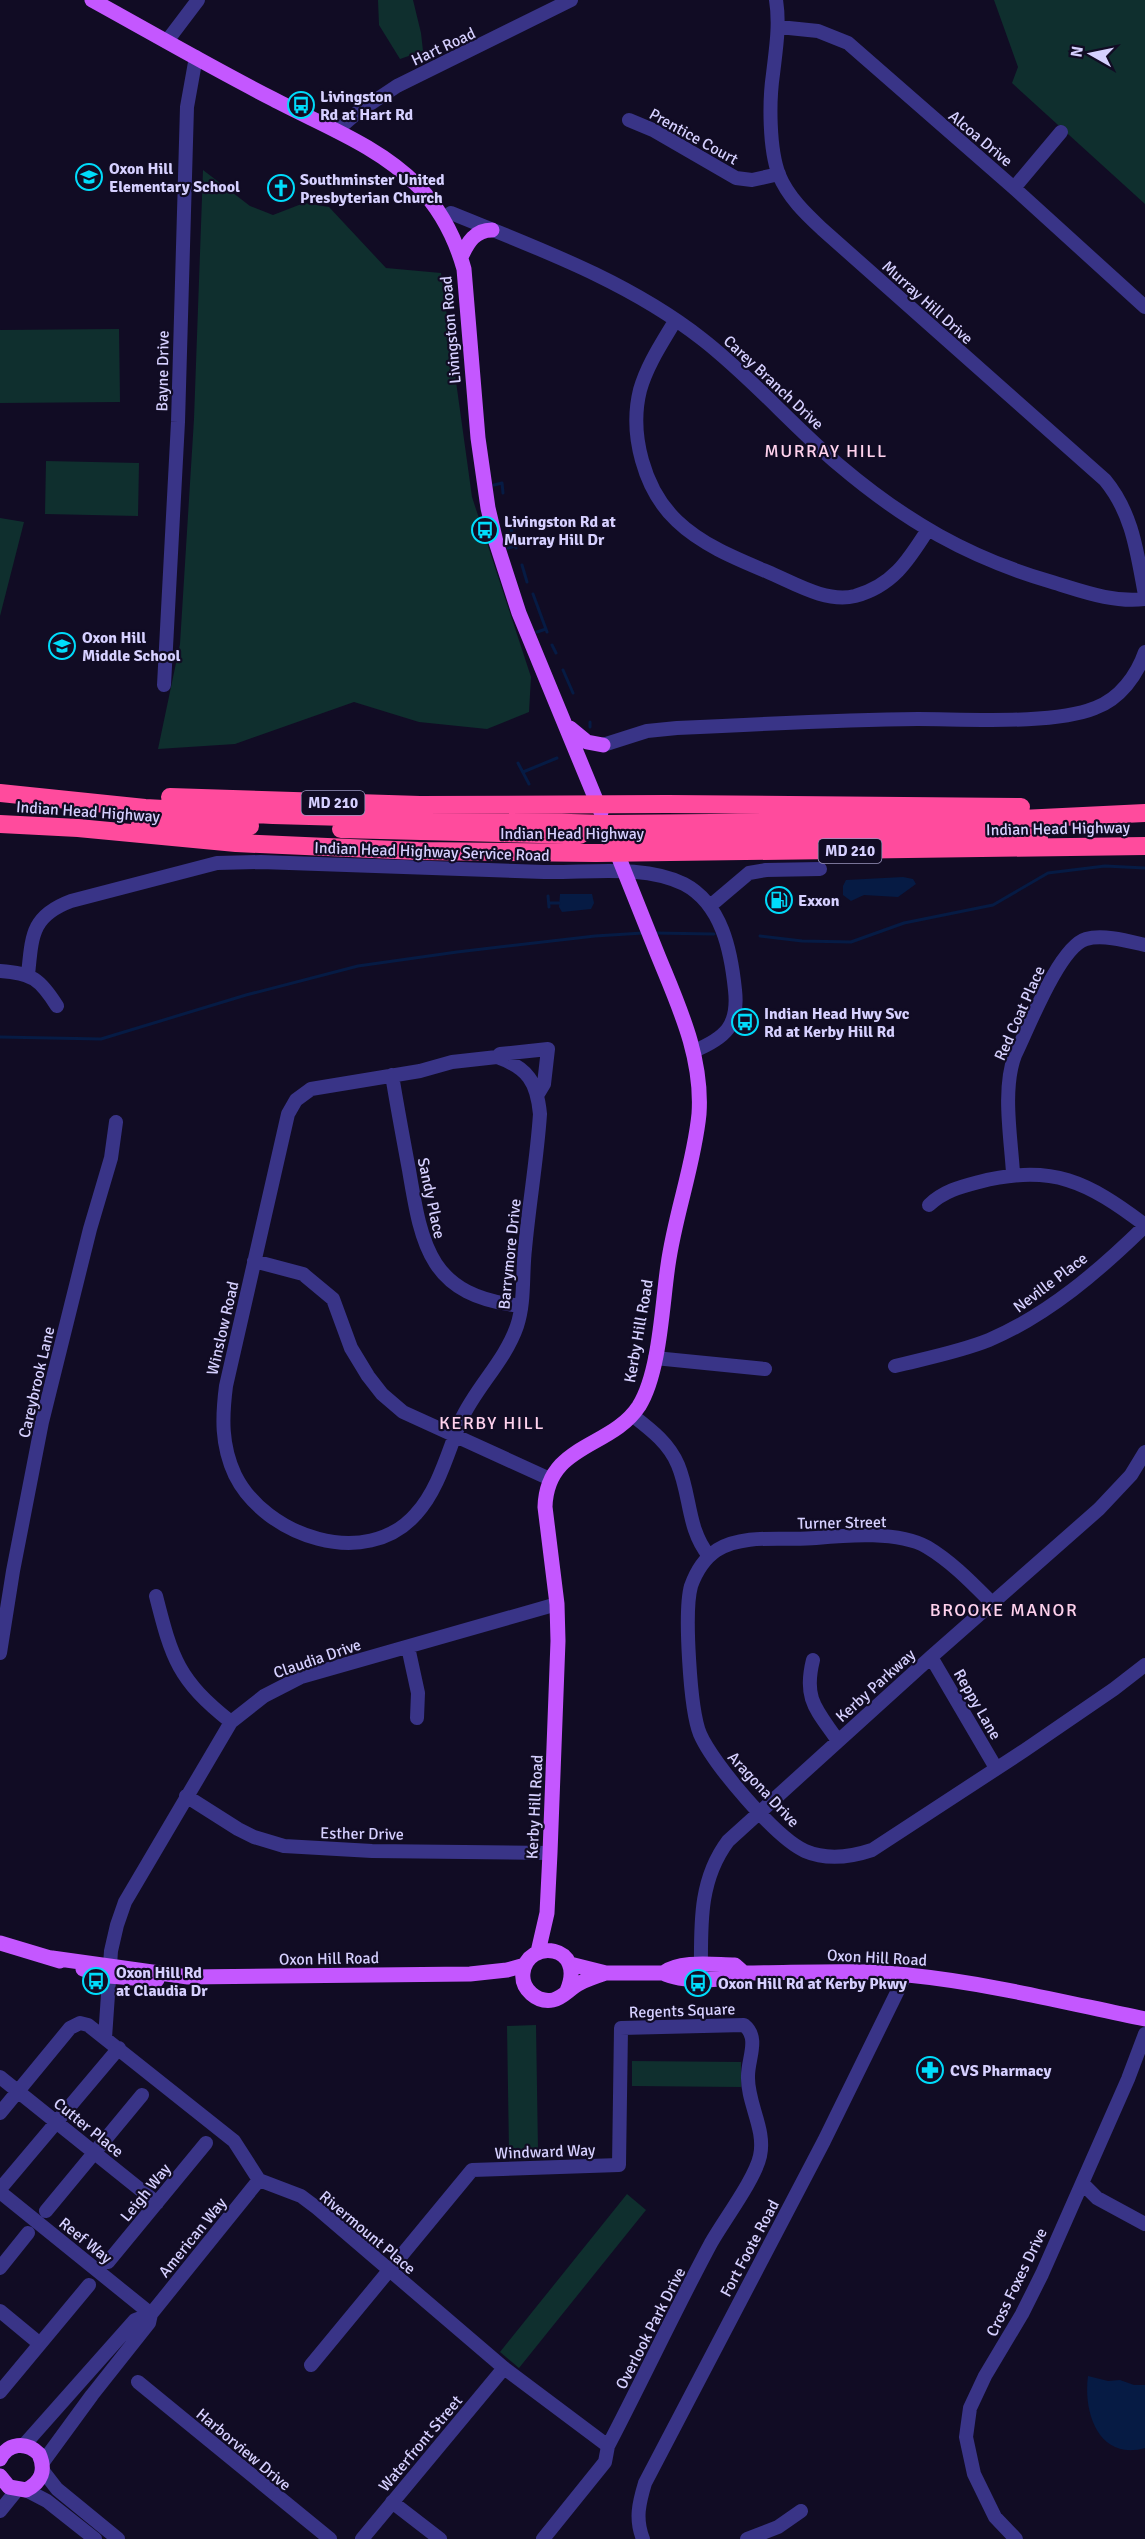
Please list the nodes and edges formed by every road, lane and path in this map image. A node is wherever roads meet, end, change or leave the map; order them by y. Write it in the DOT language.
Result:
graph roads {
  1 [pos="198,0"];
  2 [pos="571,0"];
  3 [pos="776,0"];
  4 [pos="97,1"];
  5 [pos="779,27"];
  6 [pos="167,42"];
  7 [pos="196,57"];
  8 [pos="629,120"];
  9 [pos="336,131"];
  10 [pos="1060,132"];
  11 [pos="779,174"];
  12 [pos="1014,188"];
  13 [pos="444,218"];
  14 [pos="492,230"];
  15 [pos="460,257"];
  16 [pos="1145,307"];
  17 [pos="675,321"];
  18 [pos="927,531"];
  19 [pos="1145,597"];
  20 [pos="1145,652"];
  21 [pos="164,685"];
  22 [pos="566,723"];
  23 [pos="603,746"];
  24 [pos="587,778"];
  25 [pos="0,793"];
  26 [pos="1145,810"];
  27 [pos="0,824"];
  28 [pos="78,828"];
  29 [pos="608,830"];
  30 [pos="1145,846"];
  31 [pos="1105,847"];
  32 [pos="820,869"];
  33 [pos="710,906"];
  34 [pos="1145,945"];
  35 [pos="0,971"];
  36 [pos="28,975"];
  37 [pos="57,1006"];
  38 [pos="548,1049"];
  39 [pos="694,1051"];
  40 [pos="497,1057"];
  41 [pos="392,1075"];
  42 [pos="538,1094"];
  43 [pos="116,1122"];
  44 [pos="1014,1173"];
  45 [pos="929,1205"];
  46 [pos="1145,1225"];
  47 [pos="254,1261"];
  48 [pos="521,1306"];
  49 [pos="655,1358"];
  50 [pos="896,1366"];
  51 [pos="765,1370"];
  52 [pos="632,1415"];
  53 [pos="455,1437"];
  54 [pos="1145,1452"];
  55 [pos="550,1479"];
  56 [pos="710,1556"];
  57 [pos="156,1596"];
  58 [pos="992,1603"];
  59 [pos="557,1604"];
  60 [pos="408,1647"];
  61 [pos="0,1653"];
  62 [pos="931,1657"];
  63 [pos="813,1660"];
  64 [pos="1145,1665"];
  65 [pos="417,1718"];
  66 [pos="231,1722"];
  67 [pos="838,1741"];
  68 [pos="996,1768"];
  69 [pos="186,1796"];
  70 [pos="759,1811"];
  71 [pos="550,1852"];
  72 [pos="547,1913"];
  73 [pos="0,1943"];
  74 [pos="538,1952"];
  75 [pos="557,1952"];
  76 [pos="570,1964"];
  77 [pos="525,1965"];
  78 [pos="109,1970"];
  79 [pos="701,1972"];
  80 [pos="606,1973"];
  81 [pos="470,1974"];
  82 [pos="906,1974"];
  83 [pos="567,1991"];
  84 [pos="529,1992"];
  85 [pos="1145,2019"];
  86 [pos="1145,2034"];
  87 [pos="105,2038"];
  88 [pos="120,2048"];
  89 [pos="0,2077"];
  90 [pos="18,2092"];
  91 [pos="142,2095"];
  92 [pos="0,2113"];
  93 [pos="757,2121"];
  94 [pos="57,2122"];
  95 [pos="206,2143"];
  96 [pos="94,2152"];
  97 [pos="619,2165"];
  98 [pos="259,2180"];
  99 [pos="1083,2184"];
  100 [pos="0,2190"];
  101 [pos="157,2203"];
  102 [pos="46,2211"];
  103 [pos="1145,2224"];
  104 [pos="28,2233"];
  105 [pos="108,2262"];
  106 [pos="0,2268"];
  107 [pos="388,2271"];
  108 [pos="89,2285"];
  109 [pos="0,2311"];
  110 [pos="151,2314"];
  111 [pos="40,2344"];
  112 [pos="311,2366"];
  113 [pos="504,2368"];
  114 [pos="81,2379"];
  115 [pos="138,2382"];
  116 [pos="0,2392"];
  117 [pos="92,2395"];
  118 [pos="0,2438"];
  119 [pos="20,2445"];
  120 [pos="608,2446"];
  121 [pos="0,2459"];
  122 [pos="43,2467"];
  123 [pos="0,2476"];
  124 [pos="21,2490"];
  125 [pos="392,2502"];
  126 [pos="0,2511"];
  127 [pos="801,2511"];
  128 [pos="109,2536"];
  129 [pos="642,2538"];
  130 [pos="95,2539"];
  131 [pos="330,2539"];
  132 [pos="362,2539"];
  133 [pos="440,2539"];
  134 [pos="543,2539"];
  135 [pos="747,2539"];
  136 [pos="1016,2539"];
  1 -- 6 [label="street"];
  2 -- 9 [label="street, Hart Road"];
  3 -- 5 [label="street, Murray Hill Drive"];
  4 -- 6 [label="main road, Livingston Road"];
  5 -- 11 [label="street, Murray Hill Drive"];
  5 -- 12 [label="street, Alcoa Drive"];
  6 -- 7 [label="main road, Livingston Road"];
  7 -- 9 [label="main road, Livingston Road"];
  7 -- 21 [label="street, Bayne Drive"];
  8 -- 11 [label="street, Prentice Court"];
  9 -- 13 [label="main road, Livingston Road"];
  10 -- 12 [label="street"];
  11 -- 19 [label="street, Murray Hill Drive"];
  12 -- 16 [label="street, Alcoa Drive"];
  13 -- 14 [label="street, Carey Branch Drive"];
  13 -- 15 [label="main road, Livingston Road"];
  14 -- 15 [label="main road"];
  14 -- 17 [label="street, Carey Branch Drive"];
  15 -- 22 [label="main road, Livingston Road"];
  17 -- 18 [label="street, Carey Branch Drive"];
  17 -- 18 [label="street"];
  18 -- 19 [label="street, Carey Branch Drive"];
  20 -- 23 [label="street"];
  22 -- 23 [label="main road"];
  22 -- 24 [label="main road, Livingston Road"];
  23 -- 24 [label="main road"];
  24 -- 29 [label="main road, Livingston Road"];
  25 -- 26 [label="highway, Indian Head Highway / MD 210"];
  25 -- 29 [label="highway"];
  26 -- 29 [label="highway"];
  27 -- 28 [label="highway, Indian Head Highway / MD 210"];
  28 -- 29 [label="highway"];
  28 -- 31 [label="highway, Indian Head Highway / MD 210"];
  29 -- 31 [label="highway"];
  29 -- 39 [label="main road, Kerby Hill Road"];
  30 -- 31 [label="highway, Indian Head Highway / MD 210"];
  32 -- 33 [label="street"];
  33 -- 36 [label="street, Indian Head Highway Service Road"];
  33 -- 39 [label="street, Indian Head Highway Service Road"];
  34 -- 44 [label="street, Red Coat Place"];
  35 -- 36 [label="street"];
  36 -- 37 [label="street"];
  38 -- 40 [label="street, Winslow Road"];
  38 -- 42 [label="street, Barrymore Drive"];
  39 -- 49 [label="main road, Kerby Hill Road"];
  40 -- 41 [label="street, Winslow Road"];
  40 -- 42 [label="street, Barrymore Drive"];
  41 -- 47 [label="street, Winslow Road"];
  41 -- 48 [label="street, Sandy Place"];
  42 -- 48 [label="street, Barrymore Drive"];
  43 -- 61 [label="street, Careybrook Lane"];
  44 -- 45 [label="street"];
  44 -- 46 [label="street"];
  46 -- 50 [label="street, Neville Place"];
  47 -- 53 [label="street"];
  47 -- 53 [label="street, Winslow Road"];
  48 -- 53 [label="street, Barrymore Drive"];
  49 -- 51 [label="street"];
  49 -- 52 [label="main road, Kerby Hill Road"];
  52 -- 55 [label="main road, Kerby Hill Road"];
  52 -- 56 [label="street"];
  53 -- 55 [label="street"];
  54 -- 58 [label="street, Kerby Parkway"];
  55 -- 59 [label="main road, Kerby Hill Road"];
  56 -- 58 [label="street, Turner Street"];
  56 -- 70 [label="street, Aragona Drive"];
  57 -- 66 [label="street"];
  58 -- 62 [label="street, Kerby Parkway"];
  59 -- 60 [label="street, Claudia Drive"];
  59 -- 71 [label="main road, Kerby Hill Road"];
  60 -- 65 [label="street"];
  60 -- 66 [label="street, Claudia Drive"];
  62 -- 67 [label="street, Kerby Parkway"];
  62 -- 68 [label="street, Reppy Lane"];
  63 -- 67 [label="street"];
  64 -- 68 [label="street, Aragona Drive"];
  66 -- 69 [label="street, Claudia Drive"];
  67 -- 70 [label="street, Kerby Parkway"];
  68 -- 70 [label="street, Aragona Drive"];
  69 -- 71 [label="street, Esther Drive"];
  69 -- 78 [label="street, Claudia Drive"];
  70 -- 79 [label="street, Kerby Parkway"];
  71 -- 72 [label="main road, Kerby Hill Road"];
  72 -- 74 [label="main road, Kerby Hill Road"];
  72 -- 75 [label="main road, Kerby Hill Road"];
  73 -- 78 [label="main road, Oxon Hill Road"];
  74 -- 75 [label="main road"];
  74 -- 77 [label="main road"];
  75 -- 76 [label="main road"];
  76 -- 80 [label="main road"];
  76 -- 83 [label="main road"];
  77 -- 81 [label="main road, Oxon Hill Road"];
  77 -- 84 [label="main road"];
  78 -- 81 [label="main road, Oxon Hill Road"];
  78 -- 87 [label="street, Claudia Drive"];
  79 -- 80 [label="main road"];
  79 -- 82 [label="main road, Oxon Hill Road"];
  80 -- 83 [label="main road"];
  81 -- 84 [label="main road, Oxon Hill Road"];
  82 -- 85 [label="main road, Oxon Hill Road"];
  82 -- 129 [label="street, Fort Foote Road"];
  83 -- 84 [label="main road"];
  86 -- 99 [label="street, Cross Foxes Drive"];
  87 -- 88 [label="street"];
  87 -- 90 [label="street"];
  88 -- 94 [label="street"];
  88 -- 98 [label="street"];
  89 -- 90 [label="street, Cutter Place"];
  90 -- 92 [label="street"];
  90 -- 94 [label="street, Cutter Place"];
  91 -- 96 [label="street"];
  93 -- 97 [label="street, Regents Square"];
  93 -- 120 [label="street, Overlook Park Drive"];
  94 -- 96 [label="street, Cutter Place"];
  94 -- 100 [label="street"];
  95 -- 101 [label="street, Leigh Way"];
  96 -- 101 [label="street, Cutter Place"];
  96 -- 102 [label="street"];
  97 -- 107 [label="street, Windward Way"];
  98 -- 107 [label="street, Rivermount Place"];
  98 -- 110 [label="street, American Way"];
  99 -- 103 [label="street"];
  99 -- 136 [label="street, Cross Foxes Drive"];
  100 -- 110 [label="street, Reef Way"];
  101 -- 105 [label="street, Leigh Way"];
  104 -- 106 [label="street"];
  107 -- 112 [label="street"];
  107 -- 113 [label="street, Rivermount Place"];
  108 -- 111 [label="street"];
  109 -- 111 [label="street"];
  110 -- 114 [label="street, American Way"];
  110 -- 117 [label="street, American Way"];
  111 -- 116 [label="street"];
  113 -- 120 [label="street, Rivermount Place"];
  113 -- 125 [label="street, Waterfront Street"];
  114 -- 117 [label="street"];
  114 -- 119 [label="street, American Way"];
  115 -- 131 [label="street, Harborview Drive"];
  117 -- 122 [label="street, American Way"];
  118 -- 119 [label="main road"];
  119 -- 121 [label="main road"];
  119 -- 122 [label="main road"];
  120 -- 134 [label="street, Overlook Park Drive"];
  122 -- 124 [label="main road"];
  122 -- 128 [label="street"];
  123 -- 124 [label="main road"];
  124 -- 126 [label="street"];
  124 -- 130 [label="street"];
  125 -- 132 [label="street, Waterfront Street"];
  125 -- 133 [label="street"];
  127 -- 135 [label="street"];
}
